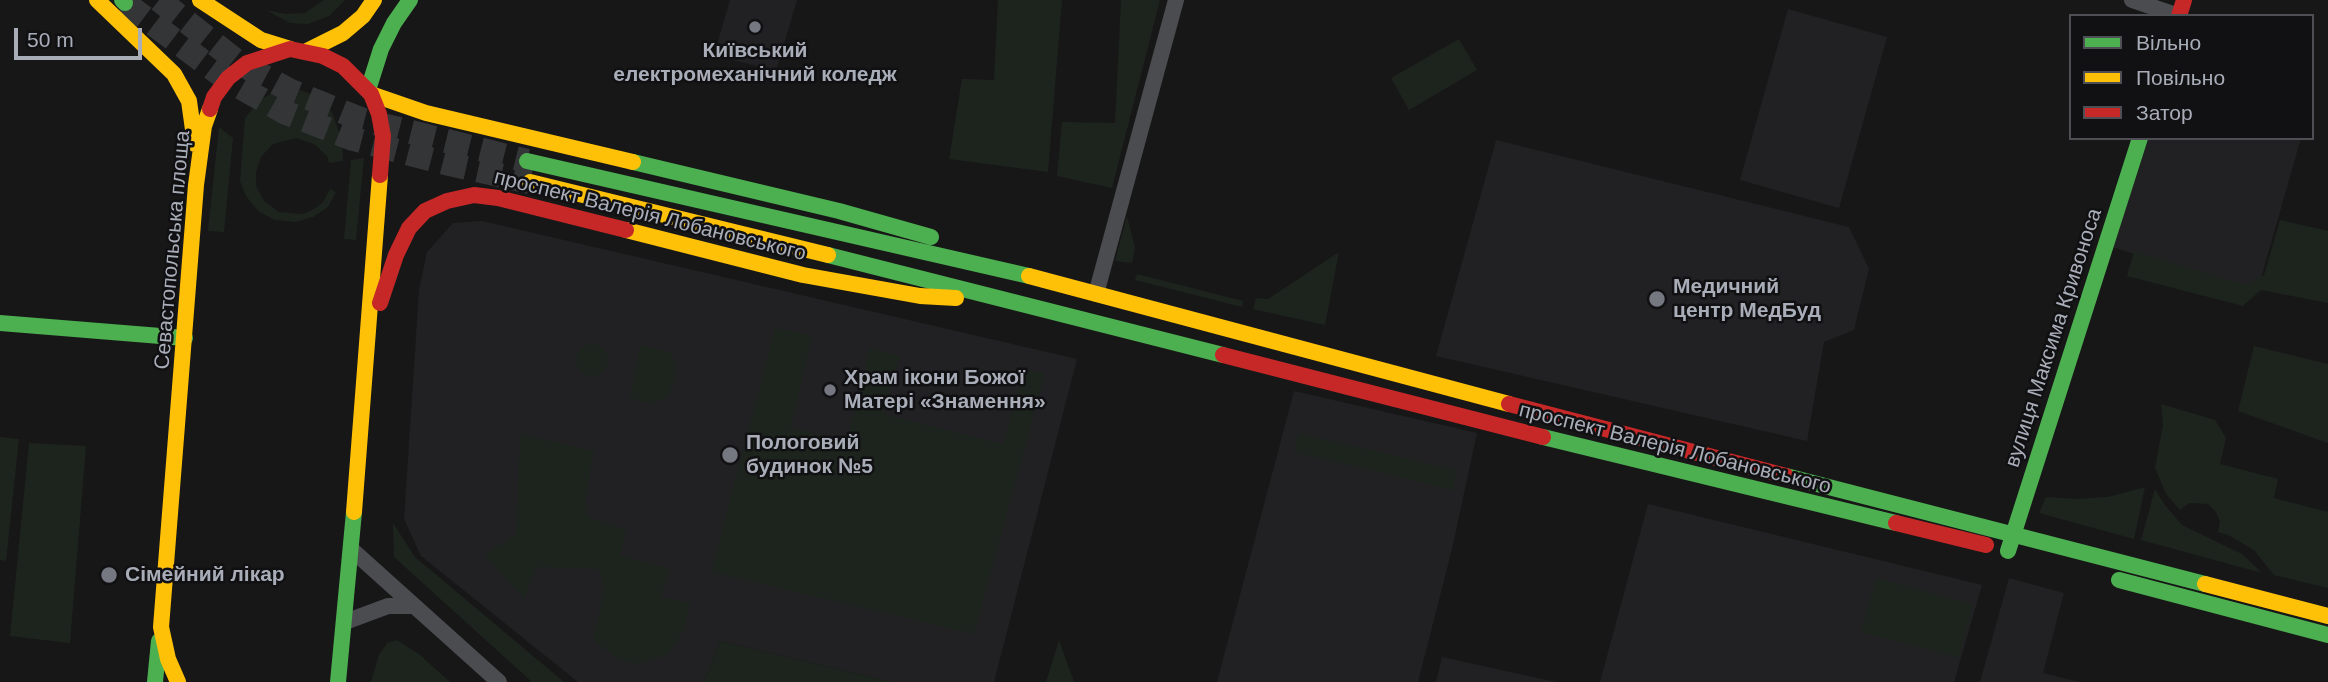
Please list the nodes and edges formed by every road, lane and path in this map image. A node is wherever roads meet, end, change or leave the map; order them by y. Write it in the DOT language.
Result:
graph roads {
  1 [pos="97,0"];
  2 [pos="200,0"];
  3 [pos="374,0"];
  4 [pos="410,0"];
  5 [pos="1176,0"];
  6 [pos="2132,0"];
  7 [pos="2173,14"];
  8 [pos="290,49"];
  9 [pos="307,51"];
  10 [pos="369,92"];
  11 [pos="2139,140"];
  12 [pos="527,161"];
  13 [pos="530,182"];
  14 [pos="196,185"];
  15 [pos="1023,274"];
  16 [pos="1096,293"];
  17 [pos="1013,301"];
  18 [pos="0,323"];
  19 [pos="185,338"];
  20 [pos="366,344"];
  21 [pos="2014,547"];
  22 [pos="351,549"];
  23 [pos="2101,576"];
  24 [pos="412,606"];
  25 [pos="2328,616"];
  26 [pos="345,622"];
  27 [pos="161,626"];
  28 [pos="2328,635"];
  29 [pos="155,682"];
  30 [pos="178,682"];
  31 [pos="338,682"];
  32 [pos="499,682"];
  1 -- 14 [label="main road"];
  2 -- 8 [label="main road"];
  3 -- 9 [label="main road"];
  4 -- 10 [label="main road"];
  5 -- 16 [label="street"];
  6 -- 7 [label="street"];
  8 -- 9 [label="main road, Севастопольська площа"];
  8 -- 14 [label="main road, Севастопольська площа"];
  9 -- 10 [label="main road, Севастопольська площа"];
  10 -- 15 [label="main road, проспект Валерія Лобановського"];
  10 -- 20 [label="main road, Севастопольська площа"];
  11 -- 21 [label="main road, вулиця Максима Кривоноса"];
  12 -- 15 [label="main road, проспект Валерія Лобановського"];
  13 -- 17 [label="main road, проспект Валерія Лобановського"];
  14 -- 19 [label="main road, Севастопольська площа"];
  15 -- 16 [label="main road, проспект Валерія Лобановського"];
  16 -- 21 [label="main road, проспект Валерія Лобановського"];
  17 -- 20 [label="main road, проспект Валерія Лобановського"];
  17 -- 21 [label="main road, проспект Валерія Лобановського"];
  18 -- 19 [label="main road"];
  19 -- 27 [label="main road, Севастопольська площа"];
  20 -- 22 [label="main road, Севастопольська площа"];
  21 -- 25 [label="main road, проспект Валерія Лобановського"];
  22 -- 24 [label="street"];
  22 -- 26 [label="main road, Севастопольська площа"];
  23 -- 28 [label="main road"];
  24 -- 26 [label="street"];
  24 -- 32 [label="street"];
  26 -- 31 [label="main road, Севастопольська площа"];
  27 -- 29 [label="main road"];
  27 -- 30 [label="main road, Севастопольська площа"];
}
